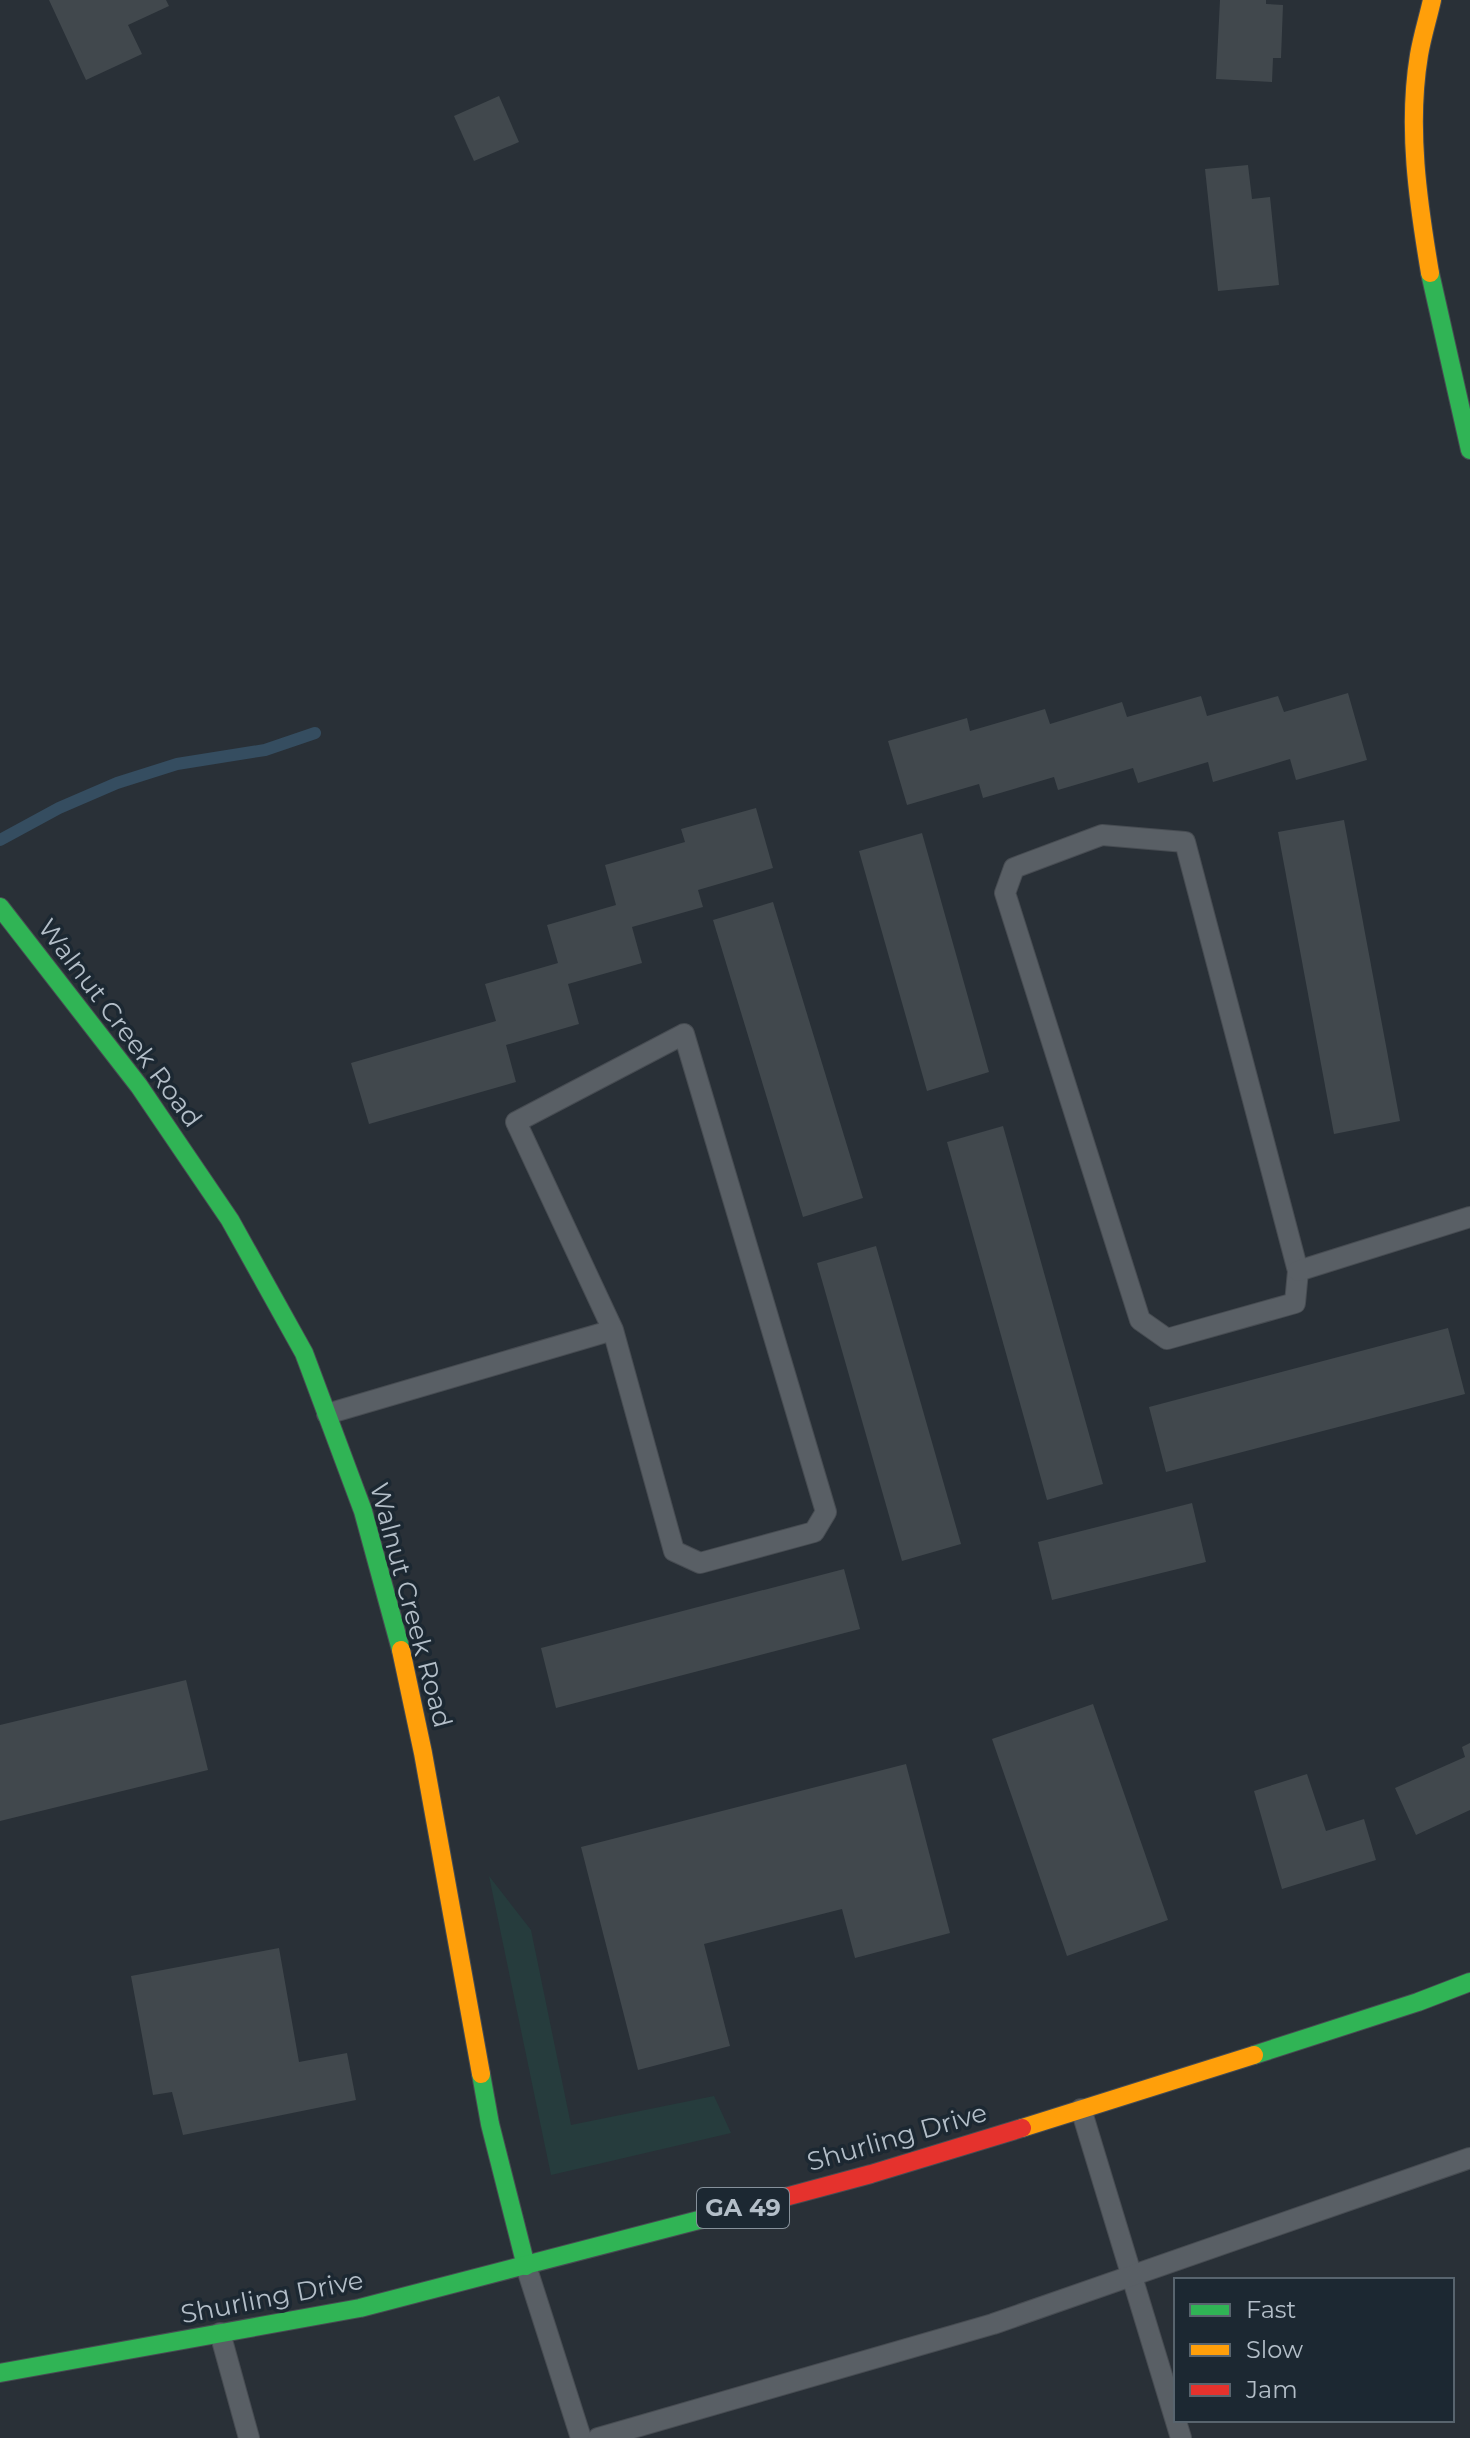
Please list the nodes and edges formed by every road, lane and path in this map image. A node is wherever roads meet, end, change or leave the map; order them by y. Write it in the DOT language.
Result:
graph roads {
  1 [pos="1432,0"];
  2 [pos="1470,450"];
  3 [pos="0,907"];
  4 [pos="1470,1217"];
  5 [pos="1298,1271"];
  6 [pos="613,1330"];
  7 [pos="327,1414"];
  8 [pos="1470,1982"];
  9 [pos="1081,2109"];
  10 [pos="1470,2158"];
  11 [pos="526,2266"];
  12 [pos="1131,2276"];
  13 [pos="220,2333"];
  14 [pos="0,2373"];
  15 [pos="1174,2415"];
  16 [pos="249,2438"];
  17 [pos="581,2438"];
  18 [pos="598,2438"];
  1 -- 2 [label="street"];
  3 -- 7 [label="street, Walnut Creek Road"];
  4 -- 5 [label="lane"];
  5 -- 5 [label="lane"];
  6 -- 6 [label="lane"];
  6 -- 7 [label="lane"];
  7 -- 11 [label="street, Walnut Creek Road"];
  8 -- 9 [label="street, Shurling Drive / GA 49"];
  9 -- 11 [label="street, Shurling Drive / GA 49"];
  9 -- 12 [label="lane"];
  10 -- 12 [label="lane"];
  11 -- 13 [label="street, Shurling Drive / GA 49"];
  11 -- 17 [label="lane"];
  12 -- 15 [label="lane"];
  12 -- 18 [label="lane"];
  13 -- 14 [label="street, Shurling Drive / GA 49"];
  13 -- 16 [label="lane"];
}
